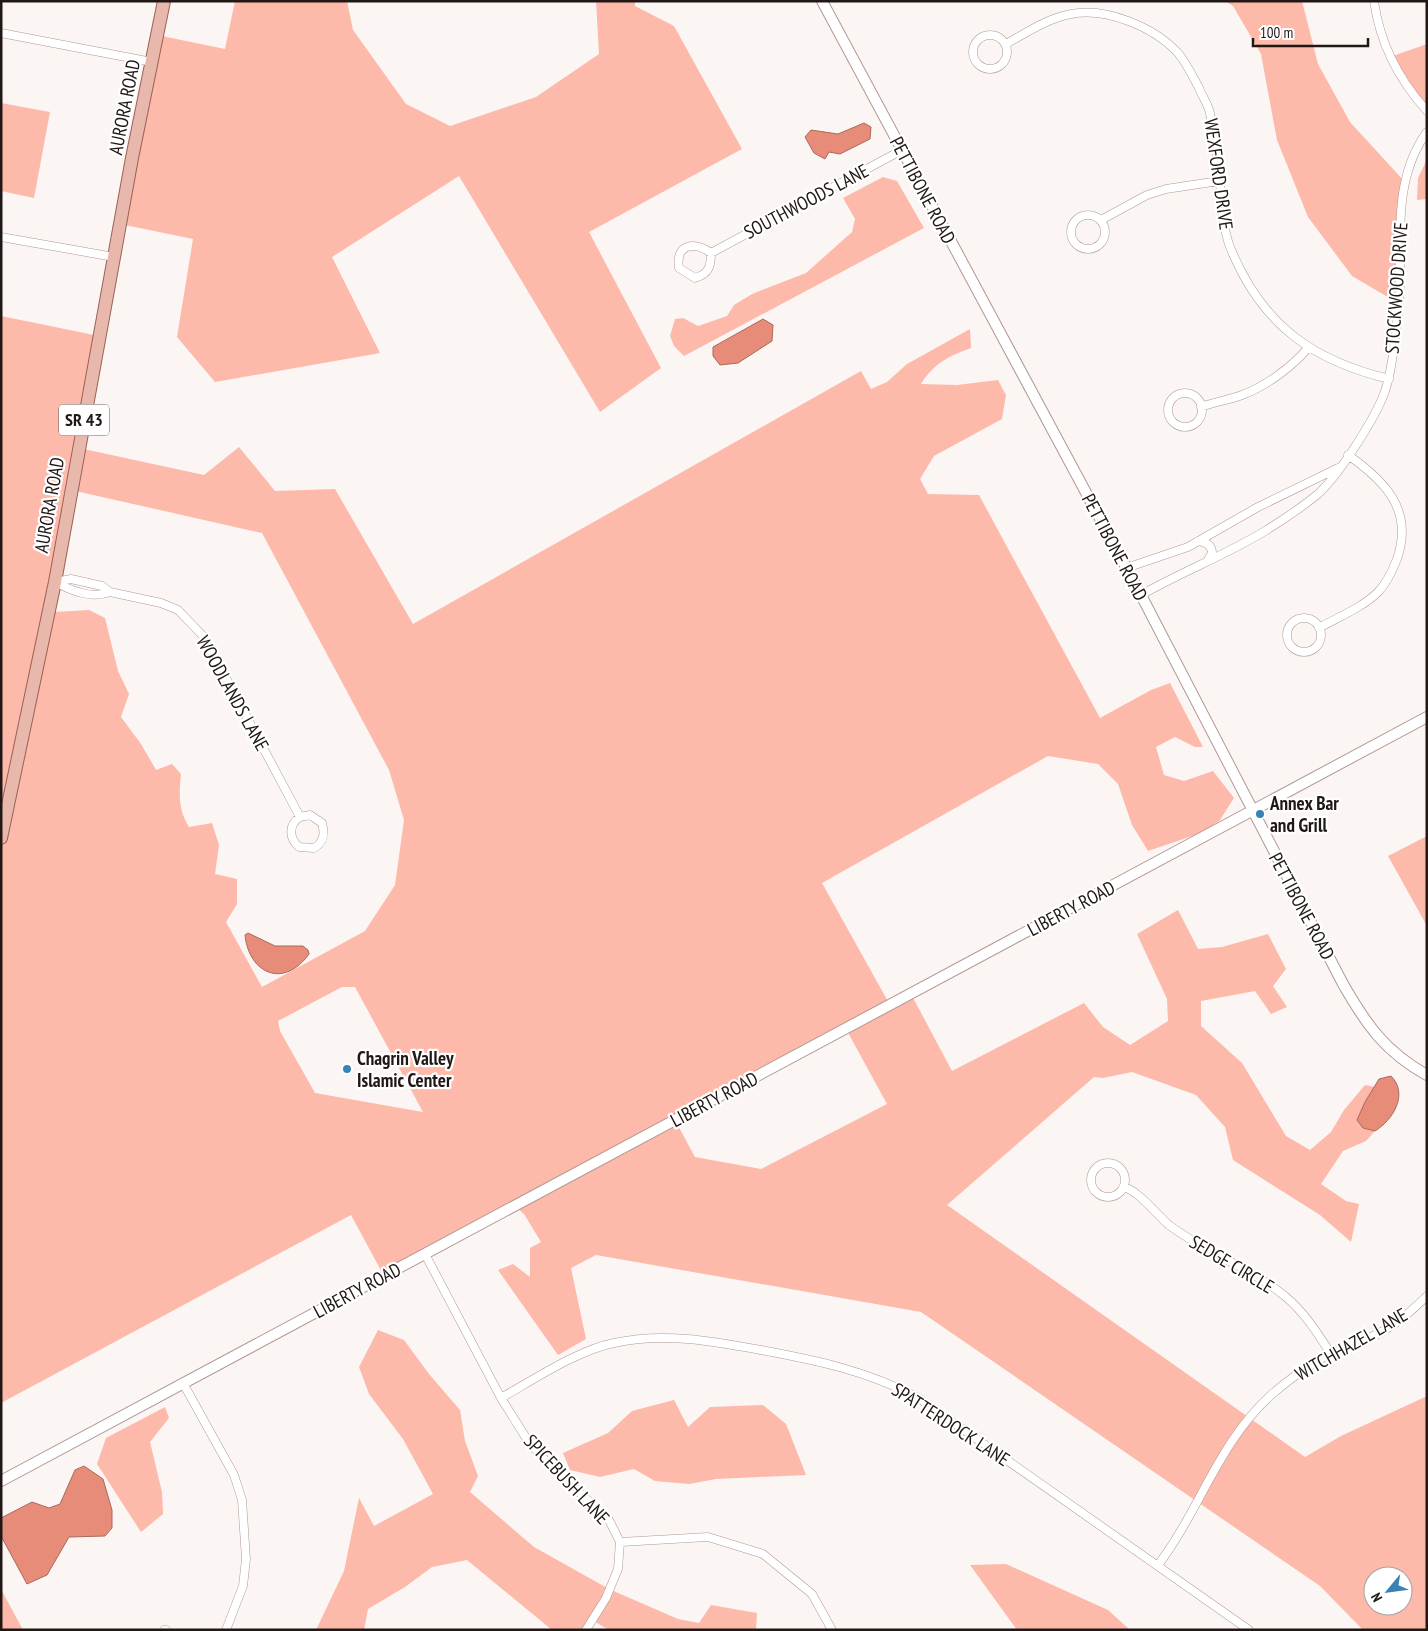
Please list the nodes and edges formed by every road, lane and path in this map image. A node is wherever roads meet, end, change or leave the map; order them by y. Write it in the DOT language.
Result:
graph roads {
  1 [pos="164,1"];
  2 [pos="822,1"];
  3 [pos="1374,1"];
  4 [pos="1,33"];
  5 [pos="1006,44"];
  6 [pos="152,62"];
  7 [pos="1427,111"];
  8 [pos="1427,132"];
  9 [pos="902,150"];
  10 [pos="1220,181"];
  11 [pos="1101,220"];
  12 [pos="1,237"];
  13 [pos="710,253"];
  14 [pos="114,257"];
  15 [pos="1308,348"];
  16 [pos="1389,379"];
  17 [pos="1201,406"];
  18 [pos="1348,455"];
  19 [pos="1342,466"];
  20 [pos="1198,541"];
  21 [pos="1208,560"];
  22 [pos="1126,568"];
  23 [pos="55,582"];
  24 [pos="1141,595"];
  25 [pos="1319,628"];
  26 [pos="1427,717"];
  27 [pos="1253,811"];
  28 [pos="300,817"];
  29 [pos="1,838"];
  30 [pos="1427,1075"];
  31 [pos="1123,1187"];
  32 [pos="425,1254"];
  33 [pos="1427,1296"];
  34 [pos="1331,1354"];
  35 [pos="183,1383"];
  36 [pos="501,1398"];
  37 [pos="1,1481"];
  38 [pos="620,1542"];
  39 [pos="1158,1565"];
  40 [pos="226,1630"];
  41 [pos="586,1630"];
  42 [pos="832,1630"];
  43 [pos="1249,1630"];
  1 -- 6 [label="main road, AURORA ROAD / SR 43"];
  2 -- 9 [label="street, PETTIBONE ROAD"];
  3 -- 7 [label="street"];
  4 -- 6 [label="street"];
  5 -- 5 [label="street"];
  5 -- 10 [label="street, WEXFORD DRIVE"];
  6 -- 14 [label="main road, AURORA ROAD / SR 43"];
  8 -- 16 [label="street, STOCKWOOD DRIVE"];
  9 -- 13 [label="street, SOUTHWOODS LANE"];
  9 -- 22 [label="street, PETTIBONE ROAD"];
  10 -- 11 [label="street"];
  10 -- 15 [label="street, WEXFORD DRIVE"];
  11 -- 11 [label="street"];
  12 -- 14 [label="street"];
  13 -- 13 [label="street"];
  14 -- 23 [label="main road, AURORA ROAD / SR 43"];
  15 -- 16 [label="street, WEXFORD DRIVE"];
  15 -- 17 [label="street"];
  16 -- 18 [label="street, STOCKWOOD DRIVE"];
  17 -- 17 [label="street"];
  18 -- 19 [label="street, STOCKWOOD DRIVE"];
  18 -- 25 [label="street"];
  19 -- 20 [label="street"];
  19 -- 21 [label="street, STOCKWOOD DRIVE"];
  20 -- 21 [label="street"];
  20 -- 22 [label="street"];
  21 -- 24 [label="street, STOCKWOOD DRIVE"];
  22 -- 24 [label="street, PETTIBONE ROAD"];
  23 -- 28 [label="street, WOODLANDS LANE"];
  23 -- 29 [label="main road, AURORA ROAD / SR 43"];
  24 -- 27 [label="street, PETTIBONE ROAD"];
  25 -- 25 [label="street"];
  26 -- 27 [label="street, LIBERTY ROAD"];
  27 -- 30 [label="street, PETTIBONE ROAD"];
  27 -- 32 [label="street, LIBERTY ROAD"];
  28 -- 28 [label="street"];
  31 -- 31 [label="street"];
  31 -- 34 [label="street, SEDGE CIRCLE"];
  32 -- 35 [label="street, LIBERTY ROAD"];
  32 -- 36 [label="street, SPICEBUSH LANE"];
  33 -- 34 [label="street, WITCHHAZEL LANE"];
  34 -- 39 [label="street, WITCHHAZEL LANE"];
  35 -- 37 [label="street, LIBERTY ROAD"];
  35 -- 40 [label="street"];
  36 -- 38 [label="street, SPICEBUSH LANE"];
  36 -- 39 [label="street, SPATTERDOCK LANE"];
  38 -- 41 [label="street, SPICEBUSH LANE"];
  38 -- 42 [label="street"];
  39 -- 43 [label="street, SPATTERDOCK LANE"];
}
